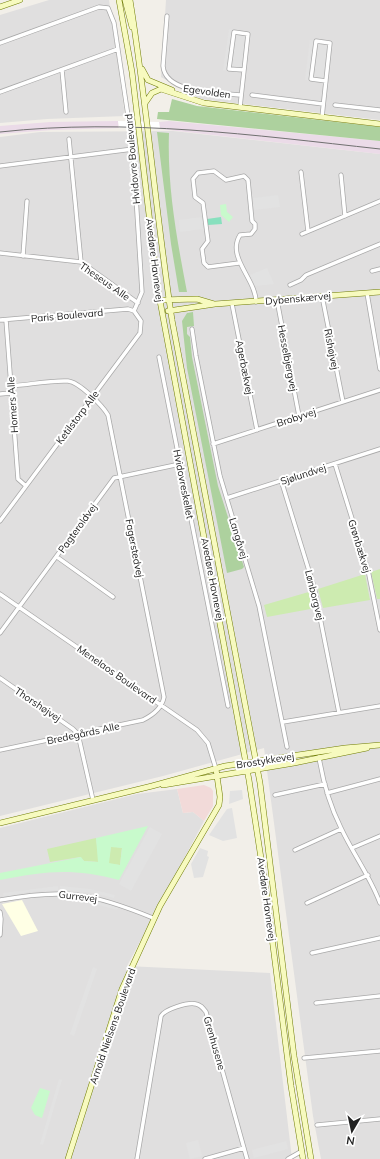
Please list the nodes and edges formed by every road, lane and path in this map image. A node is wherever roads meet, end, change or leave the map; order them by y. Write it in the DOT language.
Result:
graph roads {
  1 [pos="20,0"];
  2 [pos="119,0"];
  3 [pos="125,0"];
  4 [pos="130,0"];
  5 [pos="0,7"];
  6 [pos="168,16"];
  7 [pos="136,37"];
  8 [pos="0,43"];
  9 [pos="118,49"];
  10 [pos="140,65"];
  11 [pos="62,70"];
  12 [pos="244,70"];
  13 [pos="326,81"];
  14 [pos="0,92"];
  15 [pos="179,95"];
  16 [pos="241,96"];
  17 [pos="252,96"];
  18 [pos="145,103"];
  19 [pos="323,104"];
  20 [pos="335,105"];
  21 [pos="240,107"];
  22 [pos="380,110"];
  23 [pos="66,112"];
  24 [pos="322,117"];
  25 [pos="380,124"];
  26 [pos="69,139"];
  27 [pos="133,149"];
  28 [pos="71,157"];
  29 [pos="0,166"];
  30 [pos="302,172"];
  31 [pos="341,175"];
  32 [pos="27,201"];
  33 [pos="380,201"];
  34 [pos="345,216"];
  35 [pos="308,231"];
  36 [pos="302,234"];
  37 [pos="380,244"];
  38 [pos="0,254"];
  39 [pos="23,256"];
  40 [pos="81,262"];
  41 [pos="239,263"];
  42 [pos="380,269"];
  43 [pos="372,271"];
  44 [pos="290,284"];
  45 [pos="380,292"];
  46 [pos="367,293"];
  47 [pos="322,296"];
  48 [pos="160,300"];
  49 [pos="169,300"];
  50 [pos="276,300"];
  51 [pos="256,302"];
  52 [pos="138,303"];
  53 [pos="215,304"];
  54 [pos="232,304"];
  55 [pos="170,310"];
  56 [pos="134,311"];
  57 [pos="162,311"];
  58 [pos="0,320"];
  59 [pos="6,320"];
  60 [pos="192,329"];
  61 [pos="159,357"];
  62 [pos="380,369"];
  63 [pos="11,386"];
  64 [pos="380,390"];
  65 [pos="11,393"];
  66 [pos="0,394"];
  67 [pos="93,397"];
  68 [pos="343,402"];
  69 [pos="299,416"];
  70 [pos="257,430"];
  71 [pos="213,444"];
  72 [pos="380,449"];
  73 [pos="180,464"];
  74 [pos="335,464"];
  75 [pos="120,476"];
  76 [pos="282,480"];
  77 [pos="26,486"];
  78 [pos="226,498"];
  79 [pos="0,521"];
  80 [pos="57,556"];
  81 [pos="0,594"];
  82 [pos="113,597"];
  83 [pos="20,607"];
  84 [pos="380,630"];
  85 [pos="0,632"];
  86 [pos="0,678"];
  87 [pos="161,705"];
  88 [pos="228,706"];
  89 [pos="380,706"];
  90 [pos="339,713"];
  91 [pos="283,722"];
  92 [pos="78,734"];
  93 [pos="380,745"];
  94 [pos="287,747"];
  95 [pos="0,750"];
  96 [pos="318,751"];
  97 [pos="319,759"];
  98 [pos="256,761"];
  99 [pos="246,763"];
  100 [pos="216,769"];
  101 [pos="258,770"];
  102 [pos="248,771"];
  103 [pos="217,776"];
  104 [pos="380,779"];
  105 [pos="325,784"];
  106 [pos="152,786"];
  107 [pos="327,793"];
  108 [pos="275,795"];
  109 [pos="93,800"];
  110 [pos="0,822"];
  111 [pos="341,829"];
  112 [pos="380,836"];
  113 [pos="352,848"];
  114 [pos="295,850"];
  115 [pos="368,875"];
  116 [pos="378,891"];
  117 [pos="0,900"];
  118 [pos="306,903"];
  119 [pos="380,903"];
  120 [pos="0,912"];
  121 [pos="154,918"];
  122 [pos="0,935"];
  123 [pos="380,938"];
  124 [pos="312,953"];
  125 [pos="380,996"];
  126 [pos="316,1003"];
  127 [pos="380,1051"];
  128 [pos="304,1058"];
  129 [pos="380,1119"];
  130 [pos="317,1125"];
  131 [pos="244,1148"];
  132 [pos="302,1152"];
  133 [pos="68,1159"];
  134 [pos="137,1159"];
  135 [pos="205,1159"];
  136 [pos="247,1159"];
  137 [pos="288,1159"];
  138 [pos="303,1159"];
  139 [pos="311,1159"];
  1 -- 5 [label="street"];
  2 -- 48 [label="street, Avedøre Havnevej"];
  3 -- 7 [label="street"];
  4 -- 7 [label="street, Avedøre Havnevej"];
  6 -- 16 [label="street, Egevolden"];
  7 -- 10 [label="street, Avedøre Havnevej"];
  8 -- 9 [label="street, Hvidovre Boulevard"];
  9 -- 11 [label="street"];
  9 -- 27 [label="street, Hvidovre Boulevard"];
  10 -- 15 [label="street, Egevolden"];
  10 -- 18 [label="street, Avedøre Havnevej"];
  11 -- 14 [label="street"];
  11 -- 23 [label="street"];
  12 -- 12 [label="street, Egevolden"];
  12 -- 16 [label="street, Egevolden"];
  13 -- 13 [label="street"];
  13 -- 19 [label="street"];
  15 -- 18 [label="street, Egevolden"];
  15 -- 21 [label="street, Egevolden"];
  16 -- 21 [label="street, Egevolden"];
  17 -- 19 [label="street"];
  18 -- 49 [label="street, Avedøre Havnevej"];
  19 -- 24 [label="street"];
  20 -- 22 [label="street"];
  21 -- 24 [label="street, Egevolden"];
  24 -- 25 [label="street, Egevolden"];
  26 -- 28 [label="street"];
  27 -- 28 [label="street"];
  27 -- 52 [label="street, Hvidovre Boulevard"];
  28 -- 29 [label="street"];
  28 -- 40 [label="street"];
  30 -- 35 [label="street"];
  31 -- 34 [label="street"];
  32 -- 39 [label="street"];
  33 -- 34 [label="street"];
  34 -- 35 [label="street"];
  35 -- 36 [label="street"];
  37 -- 44 [label="street"];
  38 -- 39 [label="street, Theseus Alle"];
  39 -- 40 [label="street, Theseus Alle"];
  40 -- 52 [label="street, Theseus Alle"];
  41 -- 41 [label="street"];
  41 -- 51 [label="street"];
  42 -- 43 [label="street"];
  45 -- 46 [label="street, Dybenskærvej"];
  46 -- 47 [label="street, Dybenskærvej"];
  46 -- 62 [label="street"];
  47 -- 50 [label="street, Dybenskærvej"];
  47 -- 68 [label="street, Rishøjvej"];
  48 -- 49 [label="street, Dybenskærvej"];
  48 -- 57 [label="street, Avedøre Havnevej"];
  49 -- 53 [label="street, Dybenskærvej"];
  49 -- 55 [label="street, Avedøre Havnevej"];
  50 -- 51 [label="street, Dybenskærvej"];
  50 -- 69 [label="street, Hesselbjergvej"];
  51 -- 54 [label="street, Dybenskærvej"];
  52 -- 56 [label="street, Hvidovre Boulevard"];
  53 -- 54 [label="street, Dybenskærvej"];
  53 -- 55 [label="street, Dybenskærvej"];
  54 -- 70 [label="street, Agerbækvej"];
  55 -- 57 [label="street, Dybenskærvej"];
  55 -- 98 [label="street, Avedøre Havnevej"];
  56 -- 59 [label="street, Paris Boulevard"];
  56 -- 67 [label="street, Ketilstorp Alle"];
  57 -- 99 [label="street, Avedøre Havnevej"];
  58 -- 59 [label="street, Paris Boulevard"];
  59 -- 63 [label="street, Homers Alle"];
  60 -- 71 [label="street, Langåvej"];
  61 -- 73 [label="street, Hvidovreskellet"];
  63 -- 65 [label="street, Homers Alle"];
  63 -- 67 [label="street, Fagerstedvej"];
  64 -- 68 [label="street, Brobyvej"];
  65 -- 66 [label="street"];
  65 -- 77 [label="street, Homers Alle"];
  67 -- 75 [label="street, Fagerstedvej"];
  67 -- 77 [label="street, Ketilstorp Alle"];
  68 -- 69 [label="street, Brobyvej"];
  69 -- 70 [label="street, Brobyvej"];
  70 -- 71 [label="street, Brobyvej"];
  71 -- 78 [label="street, Langåvej"];
  72 -- 74 [label="street, Sjølundvej"];
  73 -- 75 [label="street"];
  73 -- 88 [label="street, Hvidovreskellet"];
  74 -- 76 [label="street, Sjølundvej"];
  74 -- 84 [label="street, Grønbækvej"];
  75 -- 80 [label="street, Pagteroldvej"];
  75 -- 87 [label="street, Fagerstedvej"];
  76 -- 78 [label="street, Sjølundvej"];
  76 -- 90 [label="street, Lønborgvej"];
  77 -- 79 [label="street, Ketilstorp Alle"];
  78 -- 91 [label="street, Langåvej"];
  80 -- 82 [label="street"];
  80 -- 83 [label="street, Pagteroldvej"];
  81 -- 83 [label="street, Menelaos Boulevard"];
  83 -- 85 [label="street, Pagteroldvej"];
  83 -- 87 [label="street, Menelaos Boulevard"];
  86 -- 92 [label="street, Thorshøjvej"];
  87 -- 92 [label="street, Bredegårds Alle"];
  87 -- 100 [label="street, Menelaos Boulevard"];
  89 -- 90 [label="street"];
  90 -- 91 [label="street"];
  91 -- 94 [label="street, Langåvej"];
  92 -- 95 [label="street, Bredegårds Alle"];
  92 -- 109 [label="street"];
  93 -- 96 [label="street, Brostykkevej"];
  93 -- 97 [label="street, Brostykkevej"];
  96 -- 97 [label="street"];
  96 -- 98 [label="street, Brostykkevej"];
  97 -- 101 [label="street, Brostykkevej"];
  97 -- 105 [label="street"];
  98 -- 99 [label="street, Brostykkevej"];
  98 -- 101 [label="street, Avedøre Havnevej"];
  99 -- 100 [label="street, Brostykkevej"];
  99 -- 102 [label="street, Avedøre Havnevej"];
  100 -- 103 [label="street, Arnold Nielsens Boulevard"];
  100 -- 106 [label="street, Brostykkevej"];
  101 -- 102 [label="street, Brostykkevej"];
  101 -- 139 [label="street, Avedøre Havnevej"];
  102 -- 103 [label="street, Brostykkevej"];
  102 -- 132 [label="street, Avedøre Havnevej"];
  103 -- 106 [label="street, Brostykkevej"];
  103 -- 121 [label="street, Arnold Nielsens Boulevard"];
  104 -- 107 [label="street"];
  105 -- 107 [label="street"];
  105 -- 108 [label="street"];
  106 -- 109 [label="street, Brostykkevej"];
  107 -- 111 [label="street"];
  109 -- 110 [label="street, Brostykkevej"];
  111 -- 113 [label="street"];
  111 -- 114 [label="street"];
  112 -- 113 [label="street"];
  113 -- 115 [label="street"];
  115 -- 116 [label="street"];
  115 -- 118 [label="street"];
  116 -- 119 [label="street"];
  117 -- 121 [label="street, Gurrevej"];
  120 -- 122 [label="street"];
  121 -- 133 [label="street, Arnold Nielsens Boulevard"];
  123 -- 124 [label="street"];
  125 -- 126 [label="street"];
  127 -- 128 [label="street"];
  129 -- 130 [label="street"];
  131 -- 134 [label="street, Grenhusene"];
  131 -- 135 [label="street"];
  131 -- 136 [label="street, Grenhusene"];
  132 -- 137 [label="street"];
  132 -- 138 [label="street, Avedøre Havnevej"];
}
